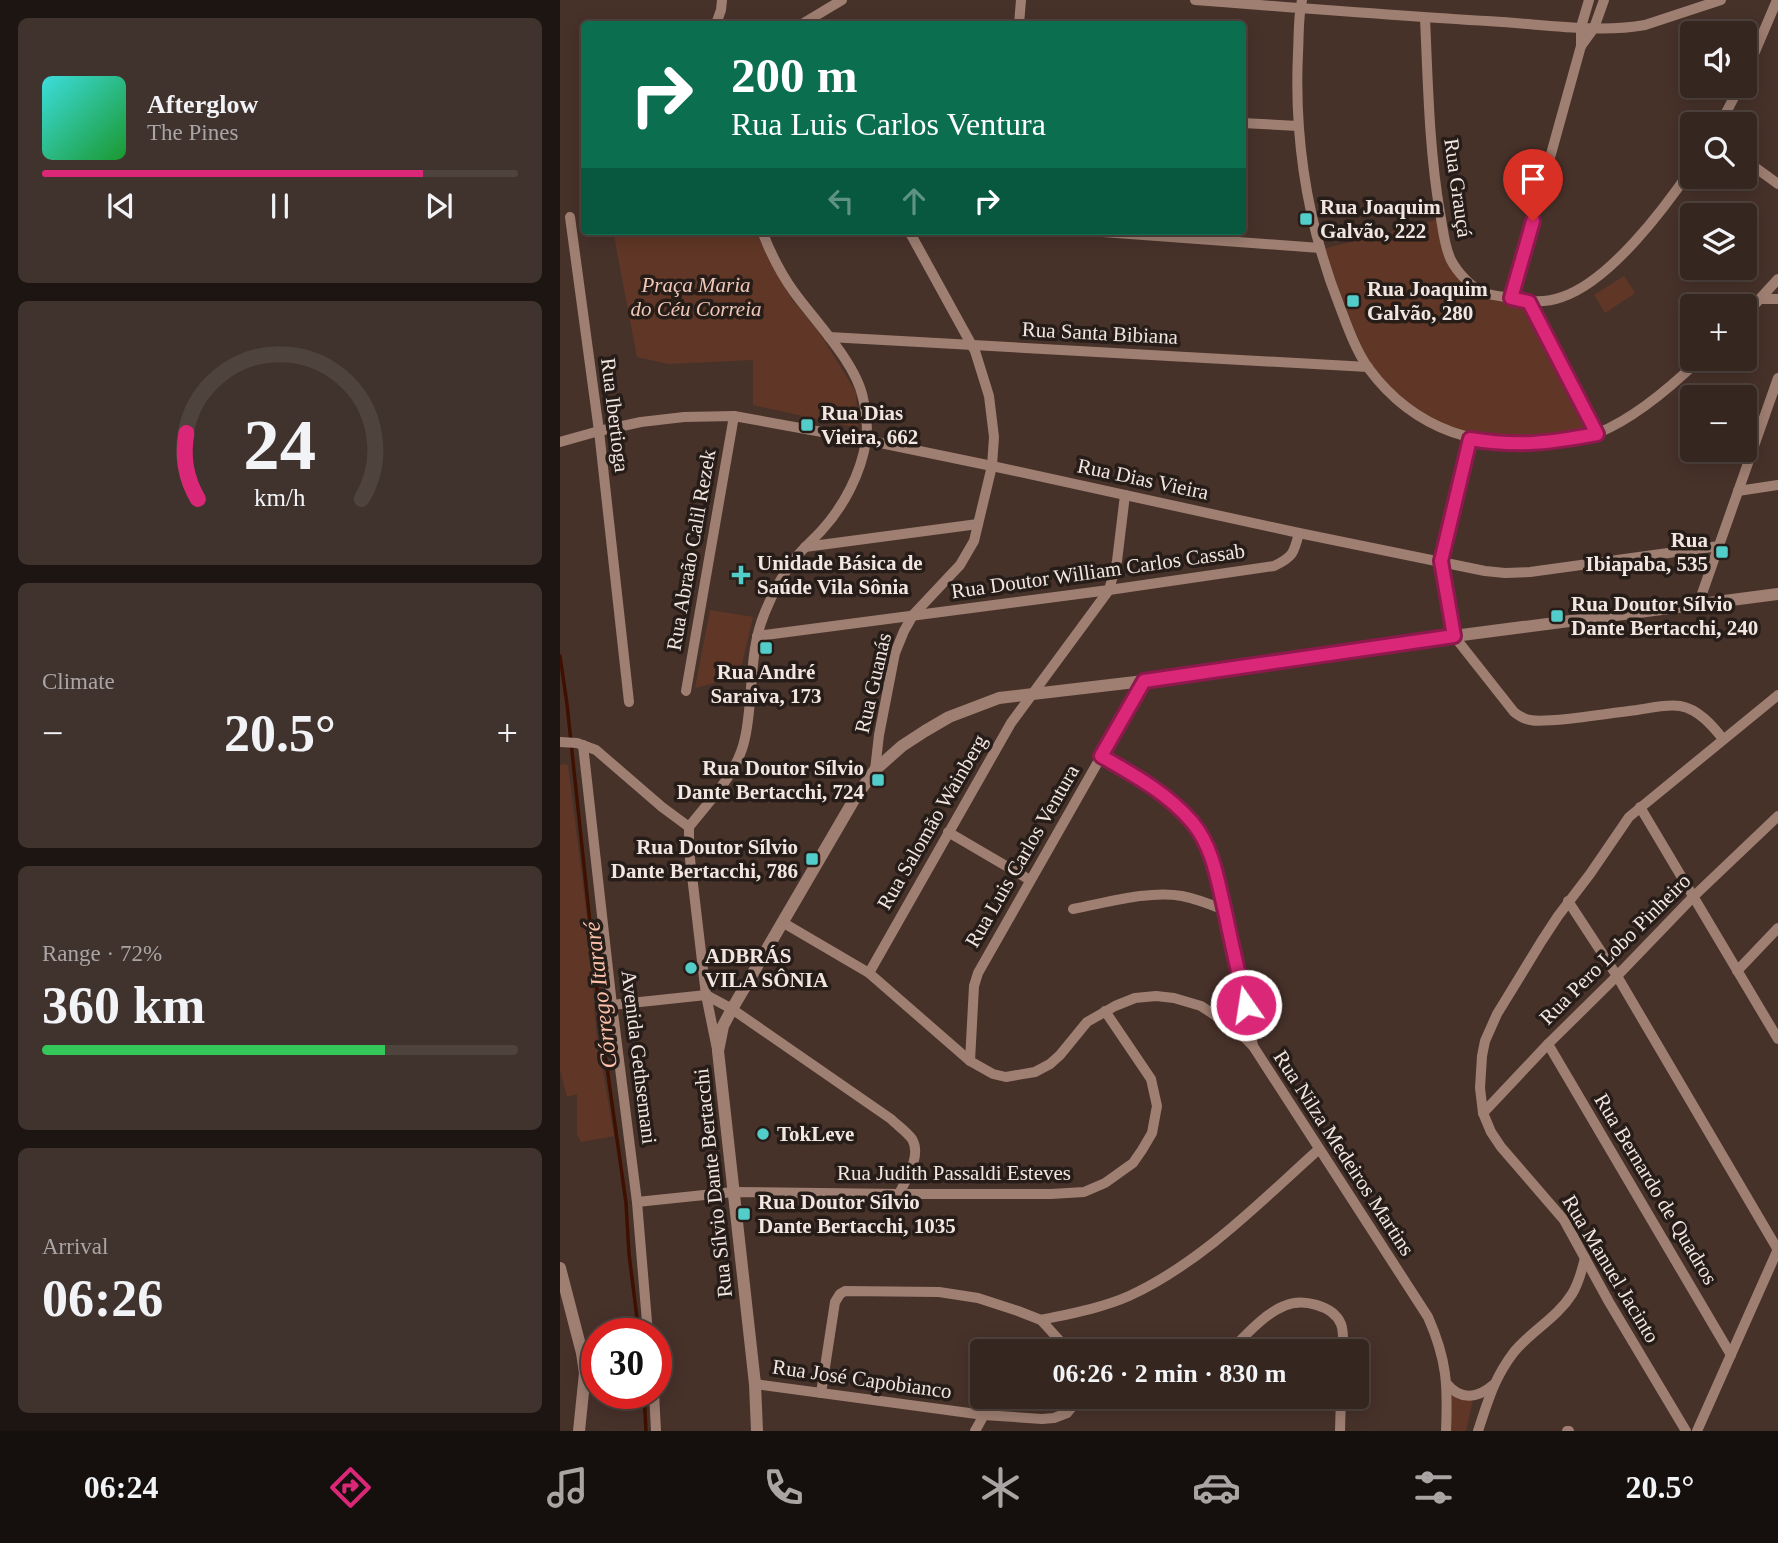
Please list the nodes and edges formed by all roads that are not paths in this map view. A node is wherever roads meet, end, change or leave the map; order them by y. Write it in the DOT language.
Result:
graph roads {
  1 [pos="722,0"];
  2 [pos="842,0"];
  3 [pos="1021,0"];
  4 [pos="1195,0"];
  5 [pos="1589,0"];
  6 [pos="1604,0"];
  7 [pos="1721,0"];
  8 [pos="1777,0"];
  9 [pos="1301,4"];
  10 [pos="1425,18"];
  11 [pos="717,21"];
  12 [pos="807,21"];
  13 [pos="1019,21"];
  14 [pos="1581,27"];
  15 [pos="1594,28"];
  16 [pos="1581,46"];
  17 [pos="1757,47"];
  18 [pos="1246,122"];
  19 [pos="1298,127"];
  20 [pos="1757,169"];
  21 [pos="1680,184"];
  22 [pos="1778,184"];
  23 [pos="570,217"];
  24 [pos="764,235"];
  25 [pos="911,235"];
  26 [pos="1143,235"];
  27 [pos="1320,248"];
  28 [pos="1778,279"];
  29 [pos="1511,298"];
  30 [pos="1761,299"];
  31 [pos="1778,299"];
  32 [pos="1529,302"];
  33 [pos="1757,303"];
  34 [pos="829,337"];
  35 [pos="972,346"];
  36 [pos="1368,367"];
  37 [pos="1687,371"];
  38 [pos="1778,378"];
  39 [pos="734,416"];
  40 [pos="599,431"];
  41 [pos="1597,434"];
  42 [pos="1470,439"];
  43 [pos="866,440"];
  44 [pos="560,442"];
  45 [pos="992,466"];
  46 [pos="1778,485"];
  47 [pos="1738,491"];
  48 [pos="1125,495"];
  49 [pos="978,524"];
  50 [pos="1299,533"];
  51 [pos="1719,546"];
  52 [pos="804,547"];
  53 [pos="1441,561"];
  54 [pos="1109,590"];
  55 [pos="1778,594"];
  56 [pos="1698,605"];
  57 [pos="913,614"];
  58 [pos="757,636"];
  59 [pos="1454,636"];
  60 [pos="1144,681"];
  61 [pos="686,691"];
  62 [pos="1033,693"];
  63 [pos="1778,695"];
  64 [pos="629,702"];
  65 [pos="1723,738"];
  66 [pos="560,742"];
  67 [pos="580,744"];
  68 [pos="1101,756"];
  69 [pos="875,769"];
  70 [pos="1640,807"];
  71 [pos="1778,816"];
  72 [pos="689,827"];
  73 [pos="948,832"];
  74 [pos="1030,880"];
  75 [pos="1693,897"];
  76 [pos="1568,901"];
  77 [pos="1073,909"];
  78 [pos="1224,909"];
  79 [pos="782,922"];
  80 [pos="1778,928"];
  81 [pos="1737,971"];
  82 [pos="869,973"];
  83 [pos="1617,976"];
  84 [pos="706,995"];
  85 [pos="612,1005"];
  86 [pos="732,1009"];
  87 [pos="1105,1010"];
  88 [pos="1778,1040"];
  89 [pos="1548,1044"];
  90 [pos="1253,1046"];
  91 [pos="718,1051"];
  92 [pos="970,1061"];
  93 [pos="1483,1113"];
  94 [pos="1318,1150"];
  95 [pos="733,1192"];
  96 [pos="899,1194"];
  97 [pos="637,1202"];
  98 [pos="1778,1249"];
  99 [pos="1585,1258"];
  100 [pos="560,1268"];
  101 [pos="647,1318"];
  102 [pos="1041,1320"];
  103 [pos="1058,1339"];
  104 [pos="1242,1339"];
  105 [pos="1343,1339"];
  106 [pos="1731,1355"];
  107 [pos="755,1384"];
  108 [pos="1447,1384"];
  109 [pos="1493,1385"];
  110 [pos="821,1393"];
  111 [pos="655,1409"];
  112 [pos="1071,1409"];
  113 [pos="1341,1409"];
  114 [pos="984,1415"];
  115 [pos="579,1431"];
  116 [pos="656,1431"];
  117 [pos="757,1431"];
  118 [pos="975,1431"];
  119 [pos="1340,1431"];
  120 [pos="1446,1431"];
  121 [pos="1478,1431"];
  122 [pos="1686,1431"];
  123 [pos="1698,1431"];
  1 -- 11 [label="street"];
  2 -- 12 [label="street"];
  3 -- 13 [label="street"];
  4 -- 9 [label="street"];
  5 -- 14 [label="street"];
  6 -- 15 [label="street"];
  7 -- 15 [label="street"];
  8 -- 17 [label="street"];
  9 -- 10 [label="street"];
  9 -- 19 [label="street"];
  10 -- 14 [label="street"];
  10 -- 29 [label="street, Rua Grauçá"];
  14 -- 15 [label="street"];
  14 -- 16 [label="street"];
  15 -- 16 [label="street"];
  16 -- 29 [label="street"];
  18 -- 19 [label="street"];
  19 -- 27 [label="street"];
  20 -- 22 [label="street"];
  21 -- 32 [label="street, Rua Grauçá"];
  23 -- 40 [label="street, Rua Ibertioga"];
  24 -- 34 [label="street"];
  25 -- 35 [label="street, Rua Guanás"];
  26 -- 27 [label="street"];
  27 -- 36 [label="street"];
  28 -- 30 [label="street"];
  29 -- 32 [label="street, Rua Grauçá"];
  30 -- 31 [label="street"];
  30 -- 33 [label="street"];
  32 -- 41 [label="street"];
  34 -- 35 [label="street, Rua Santa Bibiana"];
  34 -- 43 [label="street"];
  35 -- 36 [label="street, Rua Santa Bibiana"];
  35 -- 45 [label="street, Rua Guanás"];
  36 -- 42 [label="street"];
  37 -- 41 [label="street"];
  38 -- 47 [label="street"];
  39 -- 40 [label="street, Rua Dias Vieira"];
  39 -- 43 [label="street, Rua Dias Vieira"];
  39 -- 61 [label="street, Rua Abraão Calil Rezek"];
  40 -- 44 [label="street, Rua Dias Vieira"];
  40 -- 64 [label="street, Rua Ibertioga"];
  41 -- 42 [label="street"];
  42 -- 53 [label="street"];
  43 -- 45 [label="street, Rua Dias Vieira"];
  43 -- 52 [label="street"];
  45 -- 48 [label="street, Rua Dias Vieira"];
  45 -- 49 [label="street, Rua Guanás"];
  46 -- 47 [label="street"];
  47 -- 51 [label="street"];
  48 -- 50 [label="street, Rua Dias Vieira"];
  48 -- 54 [label="street"];
  49 -- 52 [label="street"];
  49 -- 57 [label="street, Rua Guanás"];
  50 -- 53 [label="street, Rua Dias Vieira"];
  50 -- 54 [label="street, Rua Doutor William Carlos Cassab"];
  51 -- 53 [label="street, Rua Dias Vieira"];
  51 -- 56 [label="street"];
  52 -- 58 [label="street"];
  53 -- 59 [label="street"];
  54 -- 57 [label="street, Rua Doutor William Carlos Cassab"];
  54 -- 62 [label="street, Rua Salomão Wainberg"];
  55 -- 56 [label="street, Rua Sílvio Dante Bertacchi"];
  56 -- 59 [label="street, Rua Sílvio Dante Bertacchi"];
  57 -- 58 [label="street, Rua Doutor William Carlos Cassab"];
  57 -- 69 [label="street, Rua Guanás"];
  58 -- 72 [label="street"];
  59 -- 60 [label="street, Rua Sílvio Dante Bertacchi"];
  59 -- 65 [label="street"];
  60 -- 62 [label="street, Rua Sílvio Dante Bertacchi"];
  60 -- 68 [label="street, Rua Luis Carlos Ventura"];
  62 -- 69 [label="street, Rua Sílvio Dante Bertacchi"];
  62 -- 73 [label="street, Rua Salomão Wainberg"];
  63 -- 65 [label="street, Rua Manuel Jacinto"];
  65 -- 70 [label="street, Rua Manuel Jacinto"];
  66 -- 67 [label="street"];
  67 -- 72 [label="street"];
  67 -- 85 [label="street, Avenida Gethsemani"];
  68 -- 74 [label="street, Rua Luis Carlos Ventura"];
  68 -- 78 [label="street"];
  69 -- 79 [label="street, Rua Sílvio Dante Bertacchi"];
  70 -- 75 [label="street"];
  70 -- 76 [label="street, Rua Manuel Jacinto"];
  71 -- 75 [label="street, Rua Pero Lobo Pinheiro"];
  72 -- 84 [label="street"];
  73 -- 74 [label="street"];
  73 -- 82 [label="street, Rua Salomão Wainberg"];
  74 -- 92 [label="street, Rua Luis Carlos Ventura"];
  75 -- 81 [label="street"];
  75 -- 83 [label="street, Rua Pero Lobo Pinheiro"];
  76 -- 83 [label="street"];
  76 -- 93 [label="street, Rua Manuel Jacinto"];
  77 -- 78 [label="street"];
  78 -- 90 [label="street"];
  79 -- 82 [label="street, Rua Nilza Medeiros Martins"];
  79 -- 86 [label="street, Rua Sílvio Dante Bertacchi"];
  80 -- 81 [label="street"];
  81 -- 88 [label="street"];
  82 -- 92 [label="street, Rua Nilza Medeiros Martins"];
  83 -- 89 [label="street, Rua Pero Lobo Pinheiro"];
  83 -- 98 [label="street"];
  84 -- 85 [label="street"];
  84 -- 86 [label="street"];
  84 -- 91 [label="street"];
  85 -- 97 [label="street, Avenida Gethsemani"];
  86 -- 91 [label="street, Rua Sílvio Dante Bertacchi"];
  86 -- 96 [label="street"];
  87 -- 90 [label="street, Rua Nilza Medeiros Martins"];
  87 -- 92 [label="street, Rua Nilza Medeiros Martins"];
  87 -- 96 [label="street, Rua Judith Passaldi Esteves"];
  89 -- 93 [label="street, Rua Pero Lobo Pinheiro"];
  89 -- 106 [label="street, Rua Bernardo de Quadros"];
  90 -- 94 [label="street, Rua Nilza Medeiros Martins"];
  91 -- 95 [label="street, Rua Sílvio Dante Bertacchi"];
  93 -- 99 [label="street, Rua Manuel Jacinto"];
  94 -- 102 [label="street"];
  94 -- 108 [label="street, Rua Nilza Medeiros Martins"];
  95 -- 96 [label="street, Rua Judith Passaldi Esteves"];
  95 -- 97 [label="street, Rua Judith Passaldi Esteves"];
  95 -- 107 [label="street, Rua Sílvio Dante Bertacchi"];
  97 -- 101 [label="street, Avenida Gethsemani"];
  98 -- 106 [label="street"];
  99 -- 109 [label="street"];
  99 -- 122 [label="street, Rua Manuel Jacinto"];
  100 -- 115 [label="street"];
  102 -- 103 [label="street"];
  102 -- 110 [label="street"];
  104 -- 105 [label="street"];
  106 -- 123 [label="street"];
  107 -- 110 [label="street, Rua José Capobianco"];
  107 -- 117 [label="street, Rua Sílvio Dante Bertacchi"];
  108 -- 109 [label="street"];
  108 -- 120 [label="street, Rua Nilza Medeiros Martins"];
  109 -- 121 [label="street"];
  110 -- 114 [label="street, Rua José Capobianco"];
  111 -- 116 [label="street"];
  112 -- 114 [label="street, Rua José Capobianco"];
  113 -- 119 [label="street"];
  114 -- 118 [label="street"];
}
